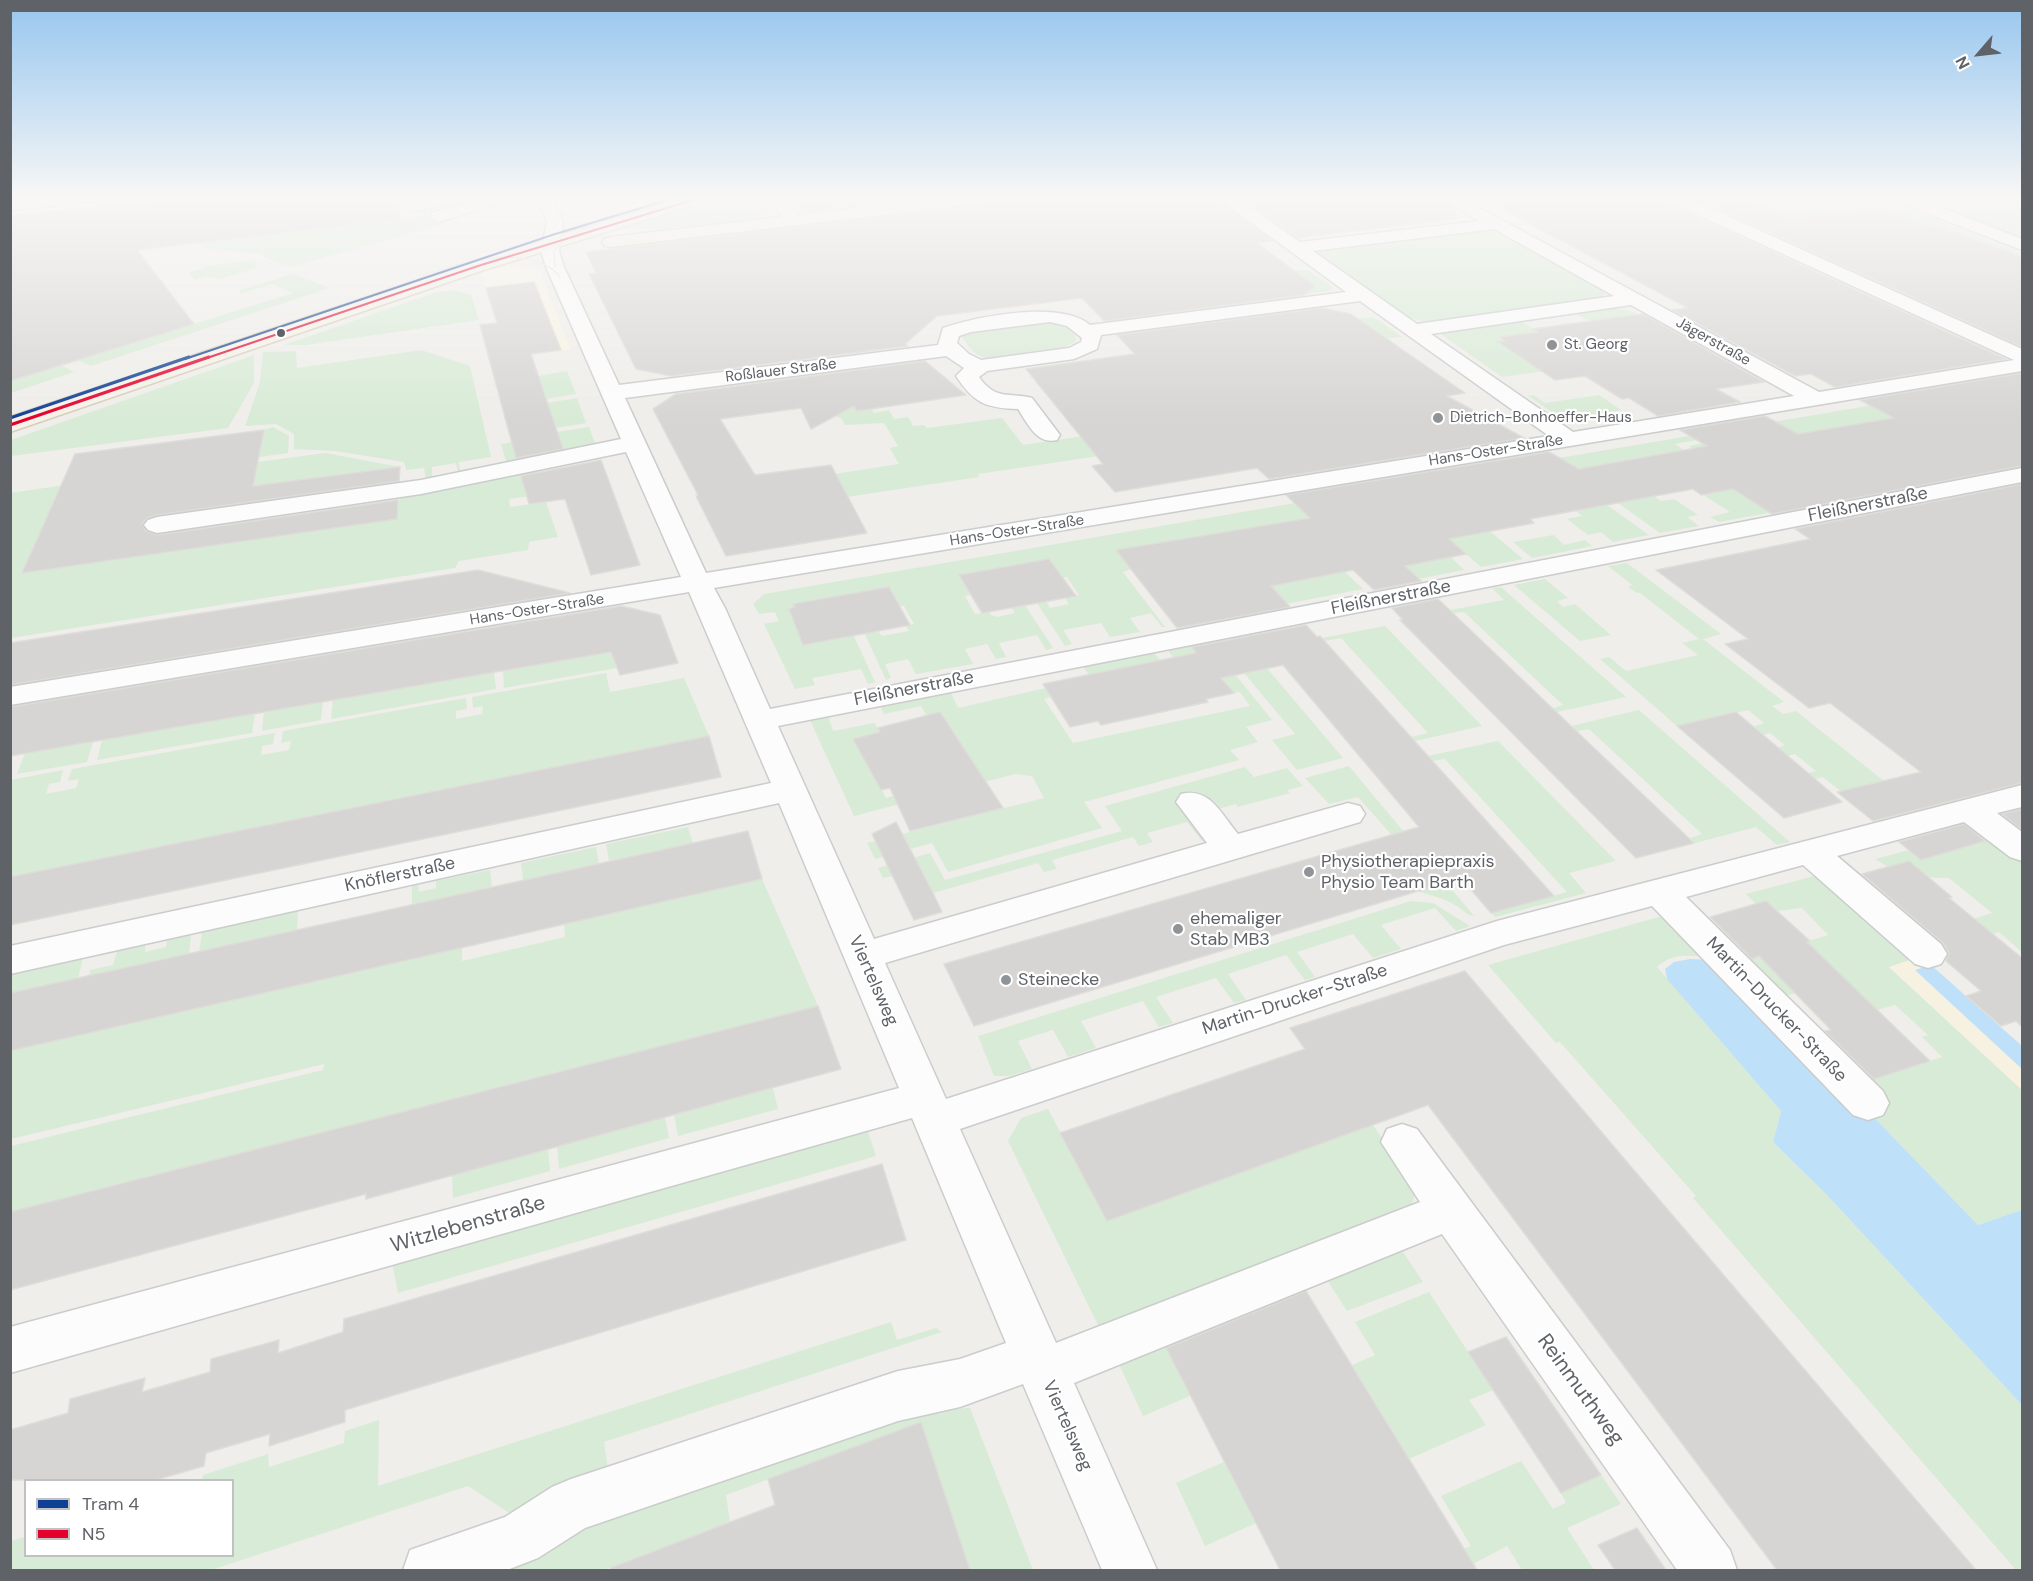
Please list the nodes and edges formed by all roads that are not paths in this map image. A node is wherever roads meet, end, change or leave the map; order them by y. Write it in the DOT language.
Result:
graph roads {
  1 [pos="413,273"];
  2 [pos="460,273"];
  3 [pos="563,273"];
  4 [pos="1332,273"];
  5 [pos="1586,273"];
  6 [pos="1839,273"];
  7 [pos="1364,295"];
  8 [pos="1635,299"];
  9 [pos="1414,330"];
  10 [pos="1088,331"];
  11 [pos="951,349"];
  12 [pos="2022,356"];
  13 [pos="2022,365"];
  14 [pos="981,366"];
  15 [pos="611,393"];
  16 [pos="1816,399"];
  17 [pos="10,407"];
  18 [pos="10,425"];
  19 [pos="1049,435"];
  20 [pos="1568,439"];
  21 [pos="635,443"];
  22 [pos="2022,475"];
  23 [pos="157,525"];
  24 [pos="697,584"];
  25 [pos="10,696"];
  26 [pos="760,721"];
  27 [pos="789,790"];
  28 [pos="2022,796"];
  29 [pos="1193,802"];
  30 [pos="1969,809"];
  31 [pos="1348,814"];
  32 [pos="1230,848"];
  33 [pos="2022,849"];
  34 [pos="1808,851"];
  35 [pos="1659,891"];
  36 [pos="1928,954"];
  37 [pos="862,957"];
  38 [pos="10,960"];
  39 [pos="1868,1103"];
  40 [pos="929,1109"];
  41 [pos="1402,1142"];
  42 [pos="1451,1210"];
  43 [pos="10,1350"];
  44 [pos="1039,1364"];
  45 [pos="430,1570"];
  46 [pos="1130,1570"];
  47 [pos="1710,1570"];
  1 -- 17 [label="main road"];
  2 -- 18 [label="main road"];
  3 -- 15 [label="street, Viertelsweg"];
  4 -- 7 [label="street"];
  5 -- 8 [label="street, Jägerstraße"];
  6 -- 12 [label="street"];
  7 -- 9 [label="street"];
  7 -- 10 [label="street"];
  8 -- 9 [label="street"];
  8 -- 16 [label="street, Jägerstraße"];
  9 -- 20 [label="street"];
  10 -- 11 [label="street"];
  10 -- 14 [label="street"];
  11 -- 14 [label="street"];
  11 -- 15 [label="street, Roßlauer Straße"];
  13 -- 16 [label="street, Hans-Oster-Straße"];
  14 -- 19 [label="street"];
  15 -- 21 [label="street, Viertelsweg"];
  16 -- 20 [label="street, Hans-Oster-Straße"];
  20 -- 24 [label="street, Hans-Oster-Straße"];
  21 -- 23 [label="street"];
  21 -- 24 [label="street, Viertelsweg"];
  22 -- 26 [label="street, Fleißnerstraße"];
  24 -- 25 [label="street, Hans-Oster-Straße"];
  24 -- 26 [label="street, Viertelsweg"];
  26 -- 27 [label="street, Viertelsweg"];
  27 -- 37 [label="street, Viertelsweg"];
  27 -- 38 [label="street, Knöflerstraße"];
  28 -- 30 [label="street, Martin-Drucker-Straße"];
  29 -- 32 [label="street"];
  30 -- 33 [label="street"];
  30 -- 34 [label="street, Martin-Drucker-Straße"];
  31 -- 32 [label="street"];
  32 -- 37 [label="street"];
  34 -- 35 [label="street, Martin-Drucker-Straße"];
  34 -- 36 [label="street"];
  35 -- 39 [label="street, Martin-Drucker-Straße"];
  35 -- 40 [label="street, Martin-Drucker-Straße"];
  37 -- 40 [label="street, Viertelsweg"];
  40 -- 43 [label="street, Witzlebenstraße"];
  40 -- 44 [label="street, Viertelsweg"];
  41 -- 42 [label="street, Reinmuthweg"];
  42 -- 44 [label="street"];
  42 -- 47 [label="street, Reinmuthweg"];
  44 -- 45 [label="street"];
  44 -- 46 [label="street, Viertelsweg"];
}
